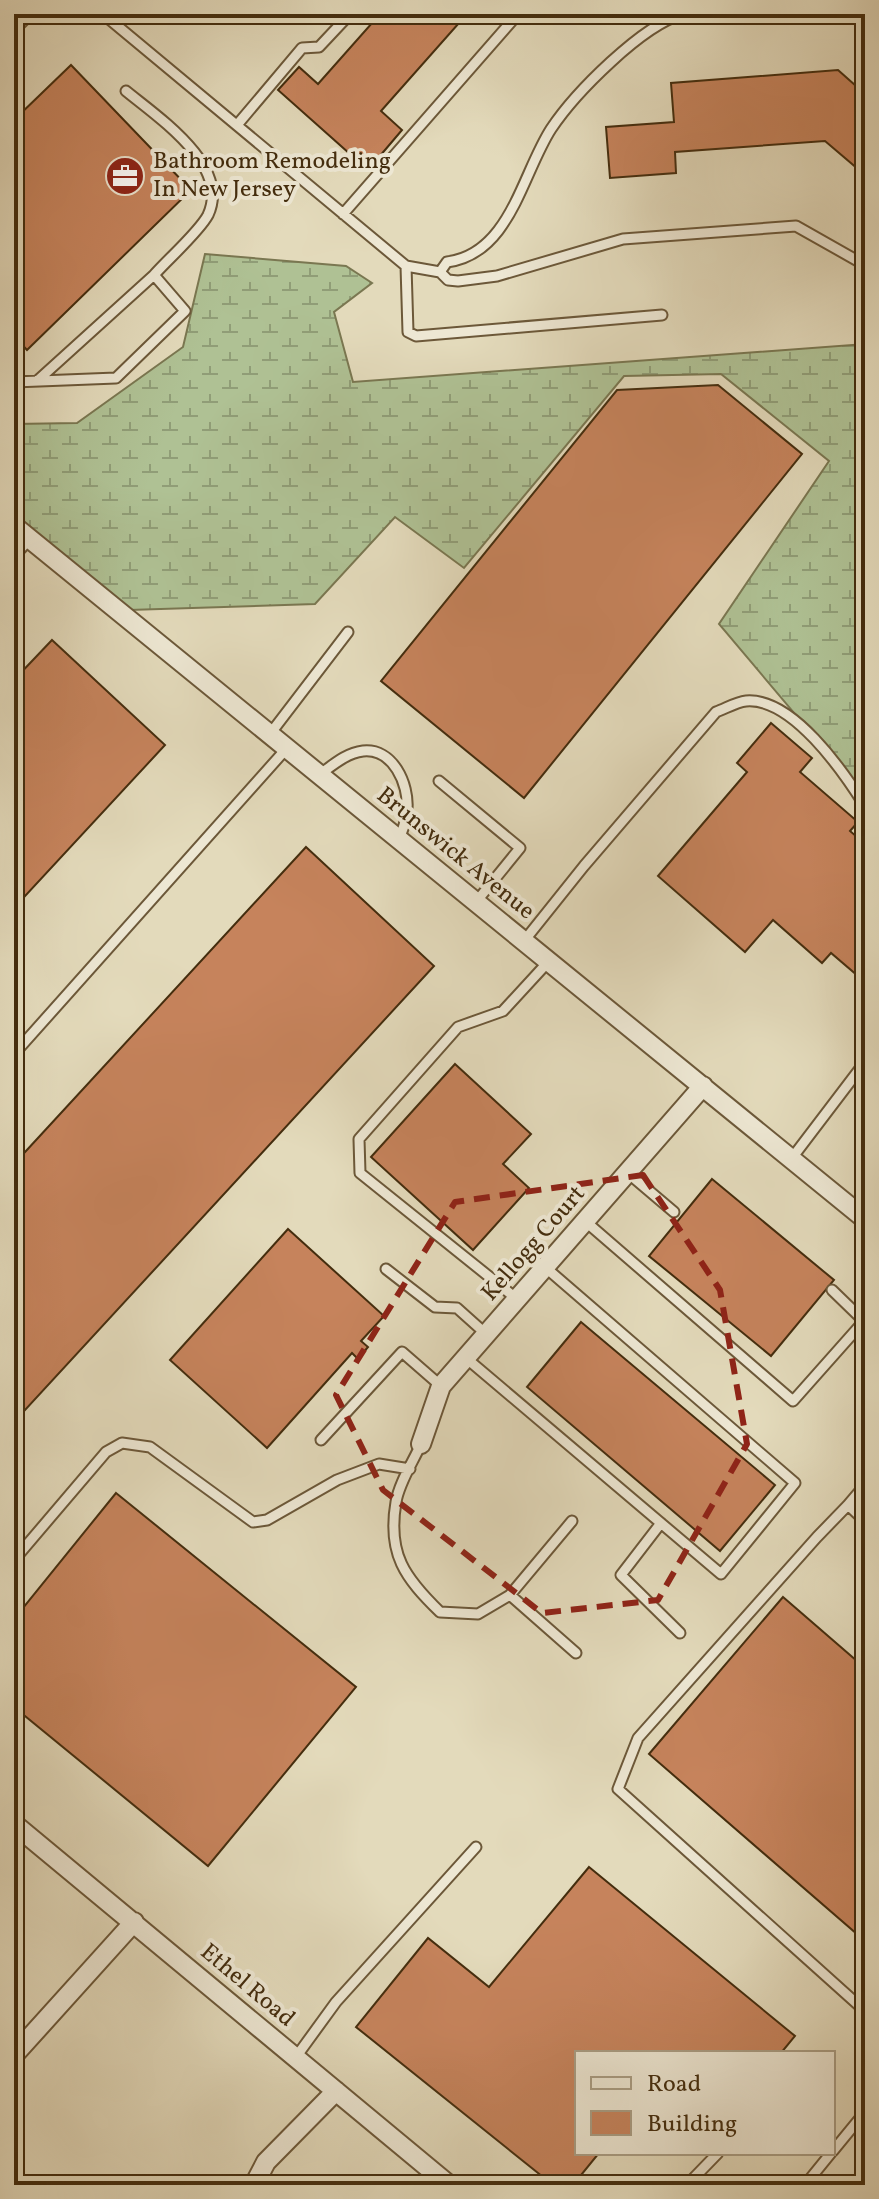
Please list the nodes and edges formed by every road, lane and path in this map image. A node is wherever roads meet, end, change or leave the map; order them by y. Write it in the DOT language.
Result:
graph roads {
  1 [pos="21,14"];
  2 [pos="103,14"];
  3 [pos="350,14"];
  4 [pos="518,14"];
  5 [pos="683,14"];
  6 [pos="851,14"];
  7 [pos="14,21"];
  8 [pos="865,23"];
  9 [pos="126,91"];
  10 [pos="237,125"];
  11 [pos="343,214"];
  12 [pos="865,265"];
  13 [pos="406,266"];
  14 [pos="440,272"];
  15 [pos="154,275"];
  16 [pos="662,315"];
  17 [pos="37,381"];
  18 [pos="14,382"];
  19 [pos="14,526"];
  20 [pos="30,539"];
  21 [pos="14,556"];
  22 [pos="348,632"];
  23 [pos="270,734"];
  24 [pos="287,748"];
  25 [pos="319,775"];
  26 [pos="439,781"];
  27 [pos="865,806"];
  28 [pos="399,839"];
  29 [pos="476,902"];
  30 [pos="524,941"];
  31 [pos="549,961"];
  32 [pos="14,1054"];
  33 [pos="865,1062"];
  34 [pos="703,1086"];
  35 [pos="792,1158"];
  36 [pos="628,1173"];
  37 [pos="674,1212"];
  38 [pos="865,1219"];
  39 [pos="585,1221"];
  40 [pos="545,1267"];
  41 [pos="386,1269"];
  42 [pos="832,1290"];
  43 [pos="517,1299"];
  44 [pos="865,1322"];
  45 [pos="486,1334"];
  46 [pos="466,1358"];
  47 [pos="441,1386"];
  48 [pos="321,1440"];
  49 [pos="421,1444"];
  50 [pos="410,1469"];
  51 [pos="865,1485"];
  52 [pos="848,1505"];
  53 [pos="572,1521"];
  54 [pos="865,1521"];
  55 [pos="661,1523"];
  56 [pos="14,1560"];
  57 [pos="510,1595"];
  58 [pos="680,1633"];
  59 [pos="576,1653"];
  60 [pos="14,1824"];
  61 [pos="476,1847"];
  62 [pos="134,1922"];
  63 [pos="865,2011"];
  64 [pos="14,2055"];
  65 [pos="296,2057"];
  66 [pos="336,2091"];
  67 [pos="865,2112"];
  68 [pos="835,2148"];
  69 [pos="716,2155"];
  70 [pos="830,2155"];
  71 [pos="254,2185"];
  72 [pos="449,2185"];
  73 [pos="687,2185"];
  74 [pos="805,2185"];
  1 -- 7 [label="street"];
  2 -- 10 [label="lane"];
  3 -- 10 [label="lane"];
  4 -- 11 [label="lane"];
  5 -- 14 [label="lane"];
  6 -- 8 [label="lane"];
  9 -- 15 [label="lane"];
  10 -- 11 [label="lane"];
  11 -- 13 [label="lane"];
  12 -- 14 [label="lane"];
  13 -- 14 [label="lane"];
  13 -- 16 [label="lane"];
  15 -- 17 [label="lane"];
  15 -- 17 [label="lane"];
  17 -- 18 [label="lane"];
  19 -- 20 [label="street, Brunswick Avenue"];
  20 -- 21 [label="lane"];
  20 -- 23 [label="street, Brunswick Avenue"];
  22 -- 23 [label="lane"];
  23 -- 24 [label="street, Brunswick Avenue"];
  24 -- 25 [label="street, Brunswick Avenue"];
  24 -- 32 [label="lane"];
  25 -- 28 [label="street, Brunswick Avenue"];
  25 -- 28 [label="lane"];
  26 -- 29 [label="lane"];
  27 -- 30 [label="lane"];
  28 -- 29 [label="street, Brunswick Avenue"];
  29 -- 30 [label="street, Brunswick Avenue"];
  30 -- 31 [label="street, Brunswick Avenue"];
  31 -- 34 [label="street, Brunswick Avenue"];
  31 -- 43 [label="lane"];
  33 -- 35 [label="lane"];
  34 -- 35 [label="street, Brunswick Avenue"];
  34 -- 36 [label="street, Kellogg Court"];
  35 -- 38 [label="street, Brunswick Avenue"];
  36 -- 37 [label="lane"];
  36 -- 39 [label="street, Kellogg Court"];
  39 -- 40 [label="street, Kellogg Court"];
  39 -- 44 [label="lane"];
  40 -- 43 [label="street, Kellogg Court"];
  40 -- 55 [label="lane"];
  41 -- 45 [label="lane"];
  42 -- 44 [label="lane"];
  43 -- 45 [label="street, Kellogg Court"];
  45 -- 46 [label="street, Kellogg Court"];
  46 -- 47 [label="street, Kellogg Court"];
  46 -- 55 [label="lane"];
  47 -- 48 [label="lane"];
  47 -- 49 [label="street, Kellogg Court"];
  49 -- 50 [label="lane"];
  50 -- 56 [label="lane"];
  50 -- 57 [label="lane"];
  51 -- 52 [label="lane"];
  52 -- 54 [label="lane"];
  52 -- 63 [label="lane"];
  53 -- 57 [label="lane"];
  55 -- 58 [label="lane"];
  57 -- 59 [label="lane"];
  60 -- 62 [label="street, Ethel Road"];
  61 -- 65 [label="lane"];
  62 -- 64 [label="street"];
  62 -- 65 [label="street, Ethel Road"];
  65 -- 66 [label="street, Ethel Road"];
  66 -- 71 [label="street"];
  66 -- 72 [label="street, Ethel Road"];
  67 -- 68 [label="lane"];
  69 -- 73 [label="lane"];
  70 -- 74 [label="lane"];
}
